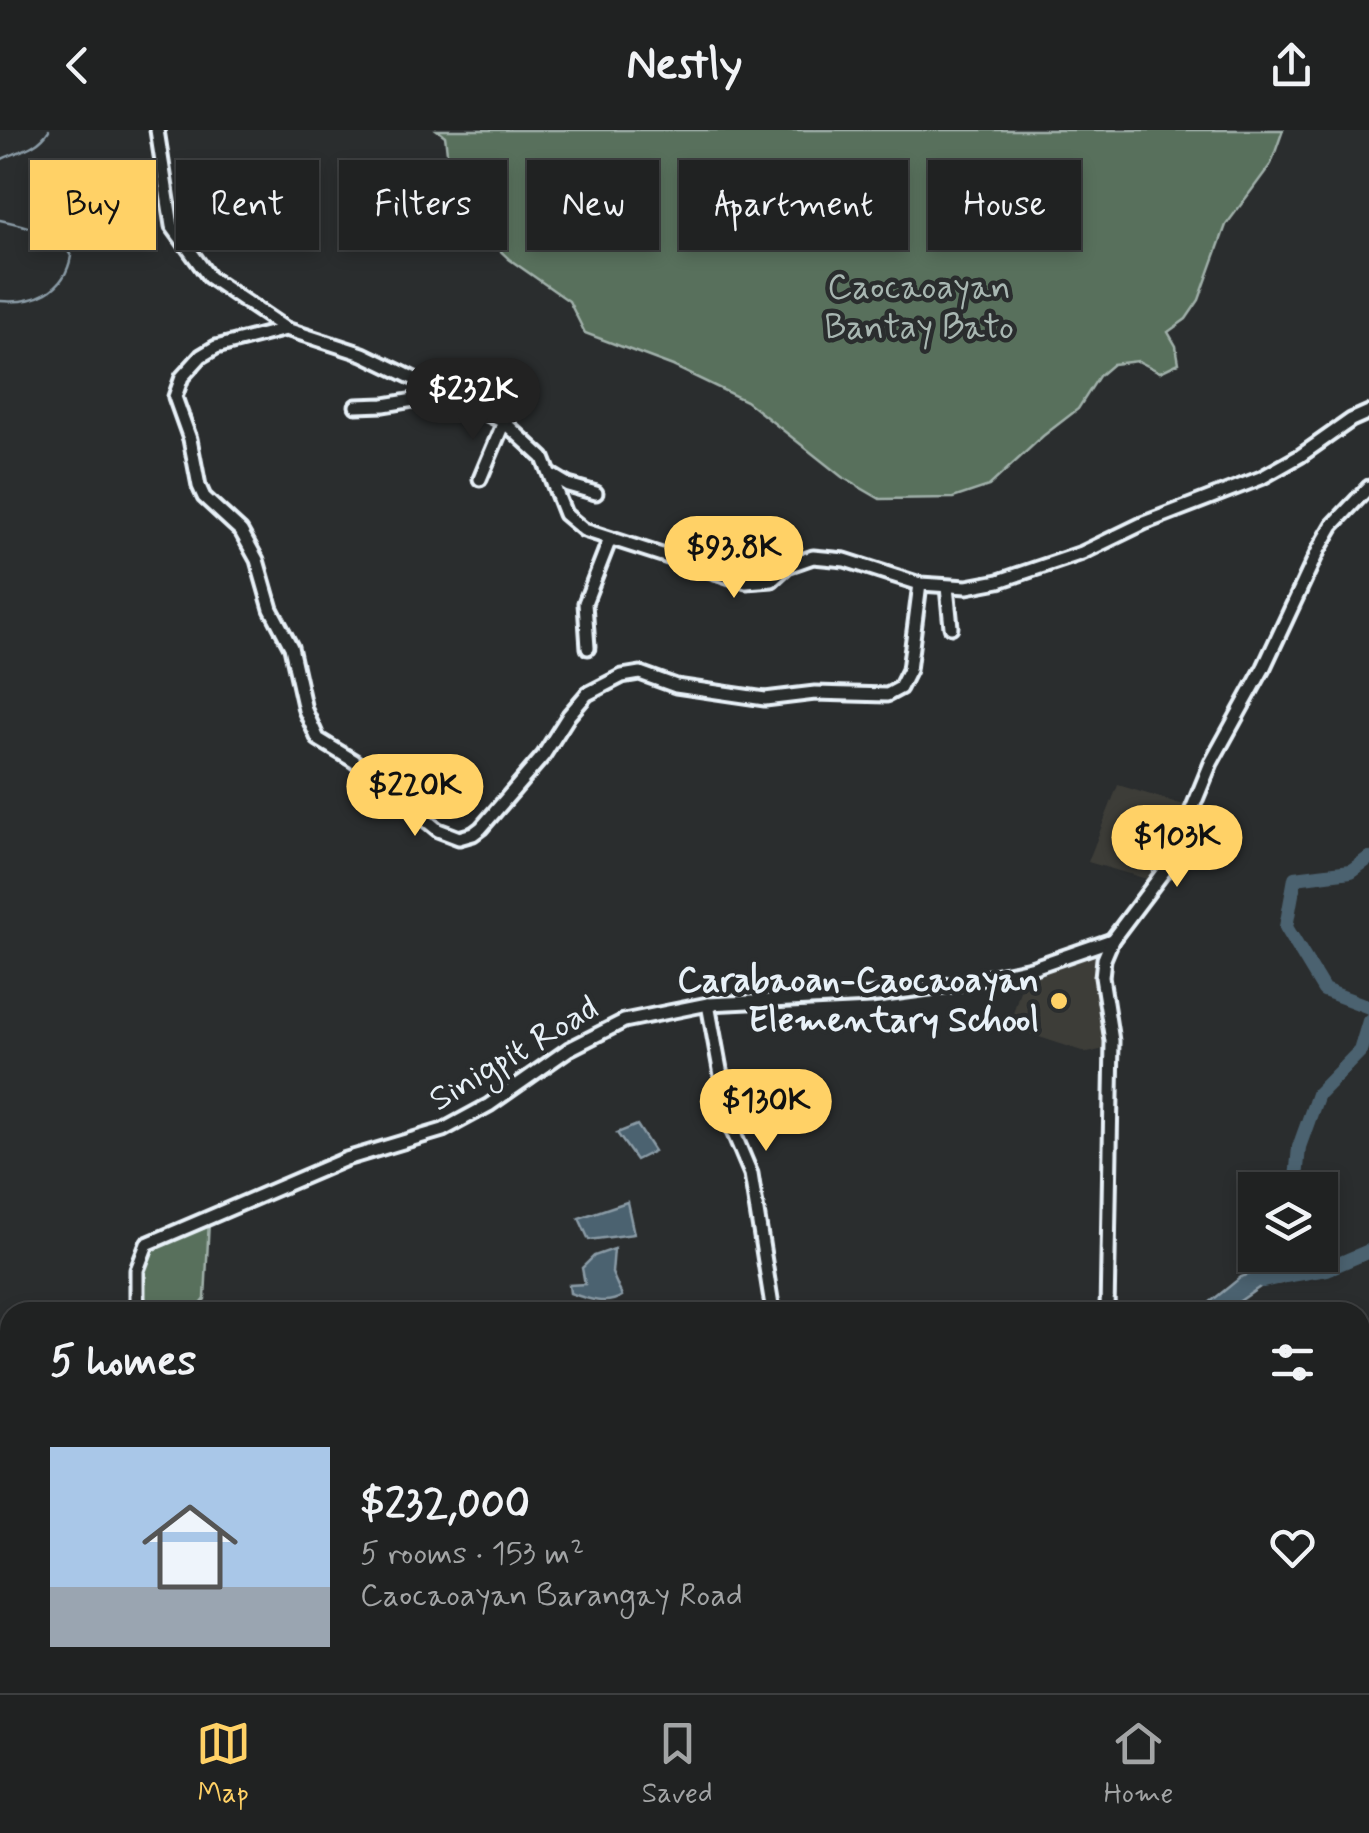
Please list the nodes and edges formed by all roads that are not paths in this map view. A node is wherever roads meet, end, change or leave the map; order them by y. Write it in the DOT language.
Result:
graph roads {
  1 [pos="157,130"];
  2 [pos="286,329"];
  3 [pos="450,394"];
  4 [pos="356,406"];
  5 [pos="1369,412"];
  6 [pos="504,422"];
  7 [pos="552,476"];
  8 [pos="480,479"];
  9 [pos="1369,487"];
  10 [pos="596,493"];
  11 [pos="610,538"];
  12 [pos="920,584"];
  13 [pos="948,587"];
  14 [pos="951,627"];
  15 [pos="588,648"];
  16 [pos="1112,940"];
  17 [pos="708,1004"];
  18 [pos="136,1302"];
  19 [pos="771,1302"];
  20 [pos="1107,1302"];
  1 -- 2 [label="street"];
  2 -- 3 [label="street"];
  2 -- 12 [label="street"];
  3 -- 4 [label="street"];
  3 -- 6 [label="street"];
  5 -- 13 [label="street"];
  6 -- 7 [label="street"];
  6 -- 8 [label="street"];
  7 -- 10 [label="street"];
  7 -- 11 [label="street"];
  9 -- 16 [label="street"];
  11 -- 12 [label="street"];
  11 -- 15 [label="street"];
  12 -- 13 [label="street"];
  13 -- 14 [label="street"];
  16 -- 17 [label="street, Sinigpit Road"];
  16 -- 20 [label="street"];
  17 -- 18 [label="street, Sinigpit Road"];
  17 -- 19 [label="street"];
}
